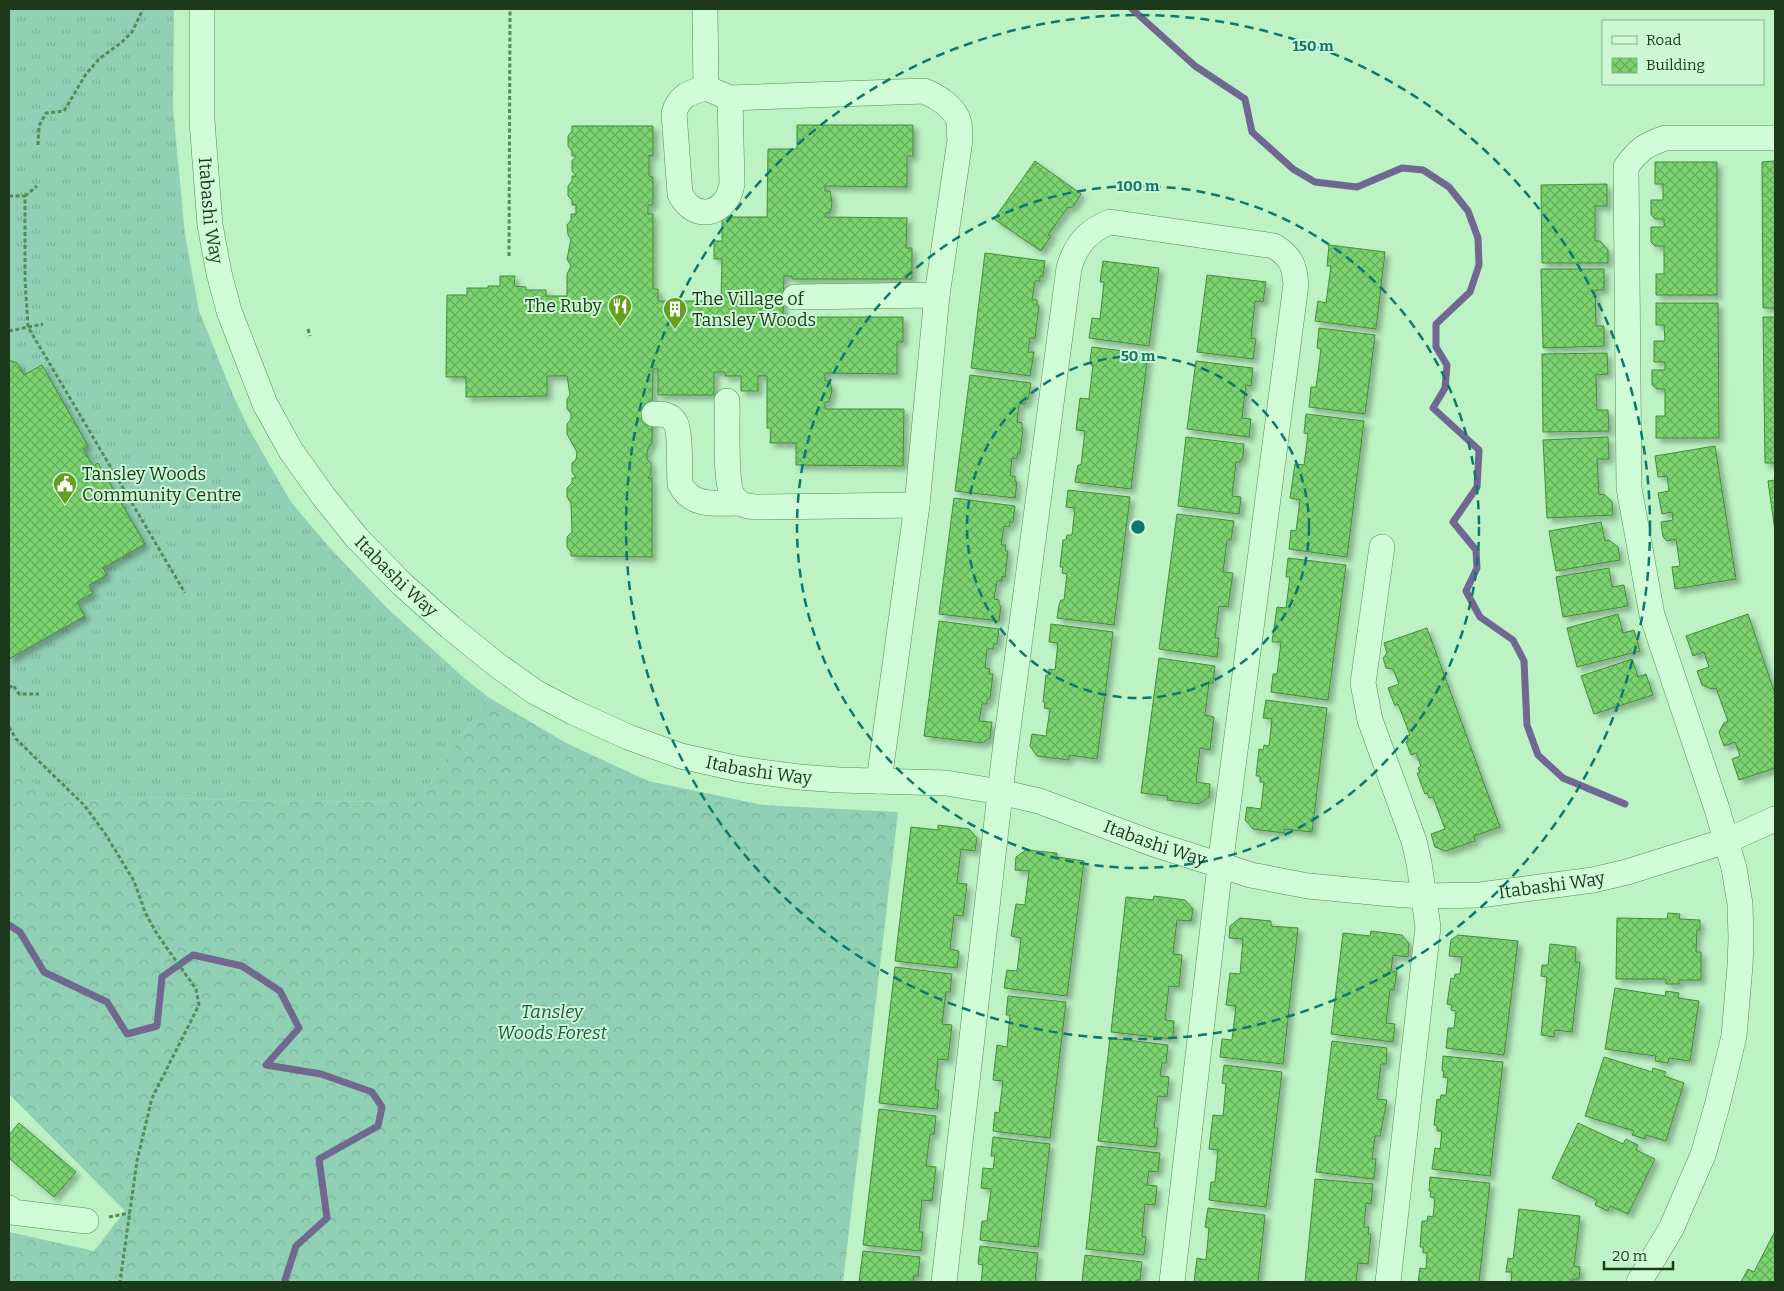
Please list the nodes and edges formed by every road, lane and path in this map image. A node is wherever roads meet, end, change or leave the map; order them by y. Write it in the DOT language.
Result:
graph roads {
  1 [pos="143,9"];
  2 [pos="202,9"];
  3 [pos="510,9"];
  4 [pos="704,9"];
  5 [pos="706,88"];
  6 [pos="730,98"];
  7 [pos="1775,138"];
  8 [pos="38,145"];
  9 [pos="37,186"];
  10 [pos="9,196"];
  11 [pos="25,196"];
  12 [pos="509,256"];
  13 [pos="937,295"];
  14 [pos="795,297"];
  15 [pos="43,324"];
  16 [pos="28,327"];
  17 [pos="308,330"];
  18 [pos="9,331"];
  19 [pos="310,336"];
  20 [pos="727,401"];
  21 [pos="654,414"];
  22 [pos="740,503"];
  23 [pos="917,505"];
  24 [pos="1382,547"];
  25 [pos="185,593"];
  26 [pos="9,688"];
  27 [pos="39,694"];
  28 [pos="9,727"];
  29 [pos="879,781"];
  30 [pos="1000,792"];
  31 [pos="1775,819"];
  32 [pos="1726,841"];
  33 [pos="1220,866"];
  34 [pos="1423,896"];
  35 [pos="9,1208"];
  36 [pos="86,1221"];
  37 [pos="120,1282"];
  38 [pos="944,1282"];
  39 [pos="1172,1282"];
  40 [pos="1388,1282"];
  41 [pos="1639,1282"];
  1 -- 8 [label="path"];
  2 -- 29 [label="street, Itabashi Way"];
  3 -- 12 [label="path"];
  4 -- 5 [label="street"];
  5 -- 6 [label="street"];
  5 -- 6 [label="street"];
  6 -- 13 [label="street"];
  7 -- 32 [label="street"];
  9 -- 11 [label="path"];
  10 -- 11 [label="path"];
  11 -- 16 [label="path"];
  13 -- 14 [label="street"];
  13 -- 23 [label="street"];
  15 -- 16 [label="path"];
  16 -- 18 [label="path"];
  16 -- 25 [label="path"];
  17 -- 19 [label="path"];
  20 -- 22 [label="street"];
  21 -- 22 [label="street"];
  22 -- 23 [label="street"];
  23 -- 29 [label="street"];
  24 -- 34 [label="street"];
  26 -- 27 [label="path"];
  28 -- 37 [label="path"];
  29 -- 30 [label="street, Itabashi Way"];
  30 -- 33 [label="street, Itabashi Way"];
  30 -- 33 [label="street"];
  30 -- 38 [label="street"];
  31 -- 32 [label="street, Itabashi Way"];
  32 -- 34 [label="street, Itabashi Way"];
  32 -- 41 [label="street"];
  33 -- 34 [label="street, Itabashi Way"];
  33 -- 39 [label="street"];
  34 -- 40 [label="street"];
  35 -- 36 [label="street"];
}
